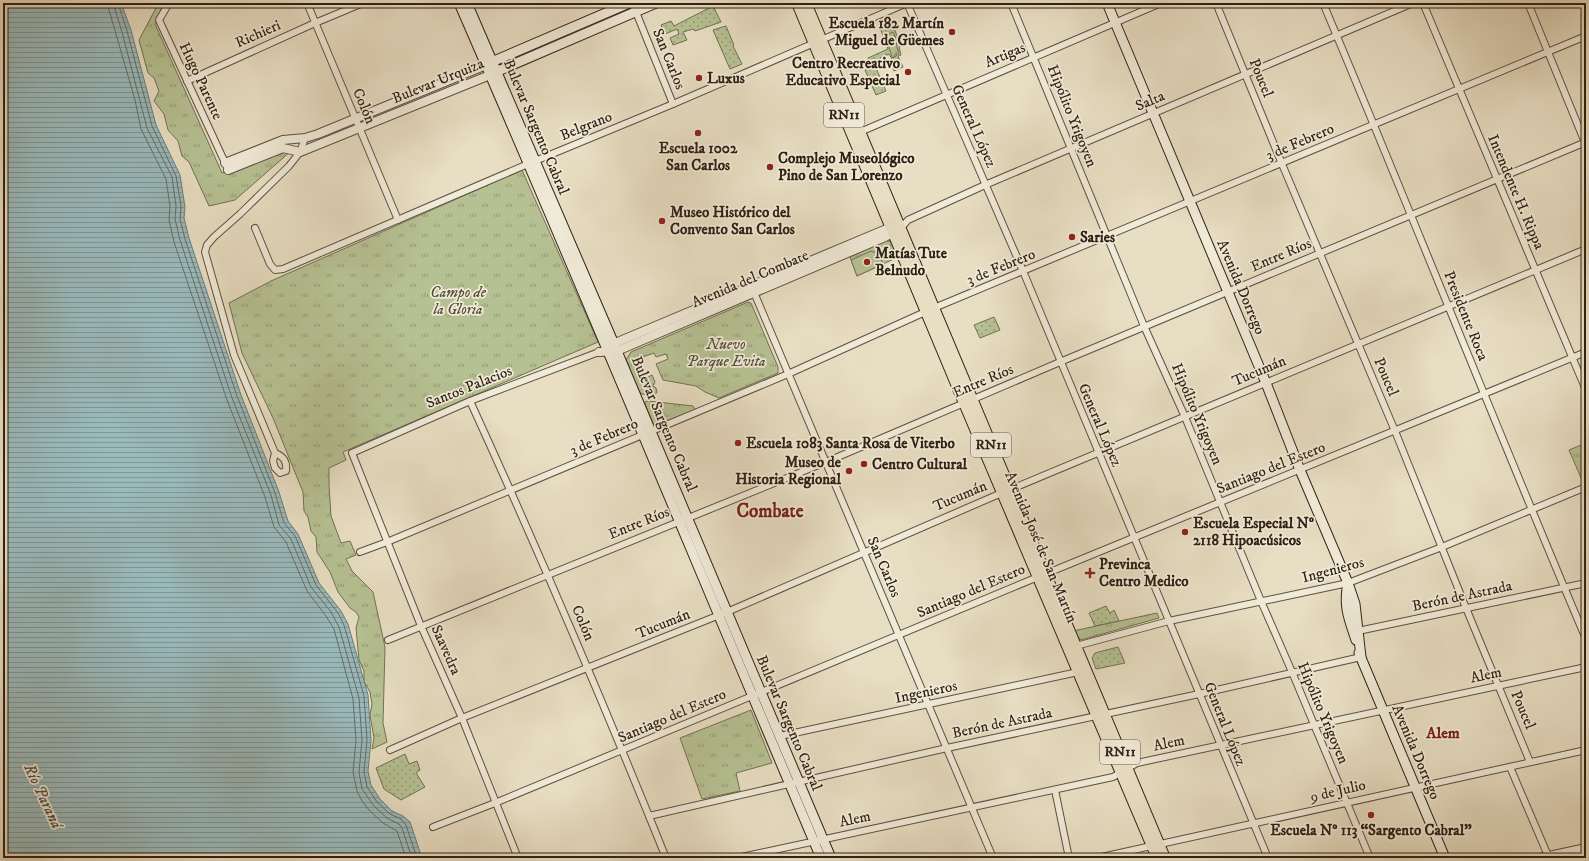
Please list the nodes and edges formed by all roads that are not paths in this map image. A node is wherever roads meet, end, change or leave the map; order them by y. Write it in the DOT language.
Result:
graph roads {
  1 [pos="169,3"];
  2 [pos="306,3"];
  3 [pos="363,3"];
  4 [pos="459,3"];
  5 [pos="467,3"];
  6 [pos="630,3"];
  7 [pos="656,3"];
  8 [pos="797,3"];
  9 [pos="806,3"];
  10 [pos="907,3"];
  11 [pos="1010,3"];
  12 [pos="1107,3"];
  13 [pos="1161,3"];
  14 [pos="1216,3"];
  15 [pos="1322,3"];
  16 [pos="1413,3"];
  17 [pos="1423,3"];
  18 [pos="1528,3"];
  19 [pos="635,12"];
  20 [pos="1115,22"];
  21 [pos="315,23"];
  22 [pos="1336,36"];
  23 [pos="1586,36"];
  24 [pos="817,41"];
  25 [pos="1549,52"];
  26 [pos="1033,57"];
  27 [pos="489,63"];
  28 [pos="493,73"];
  29 [pos="1245,74"];
  30 [pos="187,81"];
  31 [pos="1458,89"];
  32 [pos="946,95"];
  33 [pos="673,104"];
  34 [pos="1153,114"];
  35 [pos="355,118"];
  36 [pos="1374,125"];
  37 [pos="359,128"];
  38 [pos="860,132"];
  39 [pos="305,138"];
  40 [pos="1586,143"];
  41 [pos="1071,149"];
  42 [pos="300,152"];
  43 [pos="532,163"];
  44 [pos="1282,164"];
  45 [pos="226,167"];
  46 [pos="1497,178"];
  47 [pos="985,184"];
  48 [pos="1190,202"];
  49 [pos="1411,214"];
  50 [pos="398,220"];
  51 [pos="255,228"];
  52 [pos="896,228"];
  53 [pos="1107,237"];
  54 [pos="1586,250"];
  55 [pos="1321,253"];
  56 [pos="1536,270"];
  57 [pos="1022,272"];
  58 [pos="752,290"];
  59 [pos="1228,291"];
  60 [pos="1448,306"];
  61 [pos="930,310"];
  62 [pos="1144,326"];
  63 [pos="1358,344"];
  64 [pos="609,349"];
  65 [pos="1586,352"];
  66 [pos="1573,358"];
  67 [pos="1060,362"];
  68 [pos="788,374"];
  69 [pos="1266,383"];
  70 [pos="1586,390"];
  71 [pos="1484,394"];
  72 [pos="470,401"];
  73 [pos="968,402"];
  74 [pos="1185,417"];
  75 [pos="1395,431"];
  76 [pos="647,433"];
  77 [pos="1098,452"];
  78 [pos="275,453"];
  79 [pos="352,453"];
  80 [pos="826,462"];
  81 [pos="1300,470"];
  82 [pos="1586,487"];
  83 [pos="511,490"];
  84 [pos="1006,491"];
  85 [pos="1221,502"];
  86 [pos="1532,509"];
  87 [pos="688,518"];
  88 [pos="678,521"];
  89 [pos="1134,539"];
  90 [pos="388,542"];
  91 [pos="1442,547"];
  92 [pos="360,552"];
  93 [pos="864,552"];
  94 [pos="549,575"];
  95 [pos="1042,576"];
  96 [pos="1348,583"];
  97 [pos="1586,583"];
  98 [pos="1564,588"];
  99 [pos="1261,601"];
  100 [pos="1466,608"];
  101 [pos="727,612"];
  102 [pos="718,616"];
  103 [pos="1349,620"];
  104 [pos="1169,621"];
  105 [pos="421,626"];
  106 [pos="1358,631"];
  107 [pos="899,635"];
  108 [pos="1586,639"];
  109 [pos="388,640"];
  110 [pos="1076,646"];
  111 [pos="1361,657"];
  112 [pos="1586,667"];
  113 [pos="588,668"];
  114 [pos="1078,672"];
  115 [pos="1292,672"];
  116 [pos="1498,685"];
  117 [pos="1199,694"];
  118 [pos="757,695"];
  119 [pos="929,705"];
  120 [pos="1383,710"];
  121 [pos="1100,714"];
  122 [pos="462,718"];
  123 [pos="1314,724"];
  124 [pos="780,736"];
  125 [pos="1220,746"];
  126 [pos="947,748"];
  127 [pos="390,750"];
  128 [pos="623,750"];
  129 [pos="1586,750"];
  130 [pos="1530,762"];
  131 [pos="1510,767"];
  132 [pos="1124,770"];
  133 [pos="794,782"];
  134 [pos="1416,787"];
  135 [pos="1055,790"];
  136 [pos="1347,802"];
  137 [pos="495,803"];
  138 [pos="972,806"];
  139 [pos="649,816"];
  140 [pos="1253,824"];
  141 [pos="433,827"];
  142 [pos="819,840"];
  143 [pos="1155,844"];
  144 [pos="1586,848"];
  145 [pos="745,857"];
  146 [pos="1546,857"];
  147 [pos="518,858"];
  148 [pos="666,858"];
  149 [pos="737,858"];
  150 [pos="821,858"];
  151 [pos="831,858"];
  152 [pos="993,858"];
  153 [pos="1069,858"];
  154 [pos="1097,858"];
  155 [pos="1156,858"];
  156 [pos="1165,858"];
  157 [pos="1268,858"];
  158 [pos="1370,858"];
  159 [pos="1445,858"];
  1 -- 30 [label="street, Hugo Parente"];
  2 -- 21 [label="street, Colón"];
  3 -- 21 [label="street, Richieri"];
  4 -- 27 [label="main road, Bulevar Sargento Cabral"];
  5 -- 27 [label="main road, Bulevar Sargento Cabral"];
  6 -- 19 [label="street, San Carlos"];
  6 -- 27 [label="main road, Bulevar Urquiza"];
  7 -- 19 [label="main road, Bulevar Urquiza"];
  8 -- 24 [label="main road, Avenida José de San Martín / RN11"];
  9 -- 24 [label="main road, Avenida José de San Martín / RN11"];
  10 -- 24 [label="street, Belgrano"];
  10 -- 32 [label="street, General López"];
  11 -- 26 [label="street, Hipólito Yrigoyen"];
  12 -- 20 [label="main road, Avenida Dorrego"];
  13 -- 20 [label="street, Artigas"];
  14 -- 29 [label="street, Poucel"];
  15 -- 22 [label="street, Presidente Roca"];
  16 -- 22 [label="street, Salta"];
  17 -- 31 [label="street, Intendente H. Rippa"];
  18 -- 25 [label="street"];
  19 -- 28 [label="main road, Bulevar Urquiza"];
  19 -- 33 [label="street, San Carlos"];
  20 -- 26 [label="street, Artigas"];
  20 -- 34 [label="main road, Avenida Dorrego"];
  21 -- 30 [label="street, Richieri"];
  21 -- 35 [label="street, Colón"];
  22 -- 29 [label="street, Salta"];
  22 -- 36 [label="street, Presidente Roca"];
  23 -- 25 [label="street, 3 de Febrero"];
  24 -- 33 [label="street, Belgrano"];
  24 -- 38 [label="main road, Avenida José de San Martín / RN11"];
  24 -- 52 [label="main road, Avenida José de San Martín / RN11"];
  25 -- 31 [label="street, 3 de Febrero"];
  25 -- 40 [label="street"];
  26 -- 32 [label="street, Artigas"];
  26 -- 41 [label="street, Hipólito Yrigoyen"];
  27 -- 28 [label="main road, Bulevar Sargento Cabral"];
  27 -- 35 [label="street, Bulevar Urquiza"];
  28 -- 37 [label="street, Bulevar Urquiza"];
  28 -- 43 [label="main road, Bulevar Sargento Cabral"];
  29 -- 34 [label="street, Salta"];
  29 -- 44 [label="street, Poucel"];
  30 -- 45 [label="street, Hugo Parente"];
  31 -- 36 [label="street, 3 de Febrero"];
  31 -- 46 [label="street, Intendente H. Rippa"];
  32 -- 38 [label="street, Artigas"];
  32 -- 47 [label="street, General López"];
  33 -- 43 [label="street, Belgrano"];
  34 -- 41 [label="street, Salta"];
  34 -- 48 [label="main road, Avenida Dorrego"];
  35 -- 37 [label="street, Colón"];
  35 -- 39 [label="street, Bulevar Urquiza"];
  36 -- 44 [label="street, 3 de Febrero"];
  36 -- 49 [label="street, Presidente Roca"];
  37 -- 42 [label="street, Bulevar Urquiza"];
  37 -- 50 [label="street, Colón"];
  38 -- 52 [label="main road, Avenida José de San Martín / RN11"];
  39 -- 42 [label="street"];
  39 -- 45 [label="street, Bulevar Urquiza"];
  40 -- 46 [label="street, Entre Ríos"];
  41 -- 47 [label="street, Salta"];
  41 -- 53 [label="street, Hipólito Yrigoyen"];
  42 -- 45 [label="street"];
  42 -- 78 [label="street"];
  43 -- 50 [label="street, Belgrano"];
  43 -- 64 [label="main road, Bulevar Sargento Cabral"];
  44 -- 48 [label="street, 3 de Febrero"];
  44 -- 55 [label="street, Poucel"];
  46 -- 49 [label="street, Entre Ríos"];
  46 -- 56 [label="street, Intendente H. Rippa"];
  47 -- 52 [label="street, Salta"];
  47 -- 57 [label="street, General López"];
  48 -- 53 [label="street, 3 de Febrero"];
  48 -- 59 [label="main road, Avenida Dorrego"];
  49 -- 55 [label="street, Entre Ríos"];
  49 -- 60 [label="street, Presidente Roca"];
  50 -- 51 [label="street, Belgrano"];
  52 -- 58 [label="street, Avenida del Combate"];
  52 -- 61 [label="main road, Avenida José de San Martín / RN11"];
  53 -- 57 [label="street, 3 de Febrero"];
  53 -- 62 [label="street, Hipólito Yrigoyen"];
  54 -- 56 [label="street, Tucumán"];
  55 -- 59 [label="street, Entre Ríos"];
  55 -- 63 [label="street, Poucel"];
  56 -- 60 [label="street, Tucumán"];
  56 -- 66 [label="street, Intendente H. Rippa"];
  57 -- 61 [label="street, 3 de Febrero"];
  57 -- 67 [label="street, General López"];
  58 -- 64 [label="street, Avenida del Combate"];
  58 -- 68 [label="street, San Carlos"];
  59 -- 62 [label="street, Entre Ríos"];
  59 -- 69 [label="main road, Avenida Dorrego"];
  60 -- 63 [label="street, Tucumán"];
  60 -- 71 [label="street, Presidente Roca"];
  61 -- 68 [label="street, 3 de Febrero"];
  61 -- 73 [label="main road, Avenida José de San Martín / RN11"];
  62 -- 67 [label="street, Entre Ríos"];
  62 -- 74 [label="street, Hipólito Yrigoyen"];
  63 -- 69 [label="street, Tucumán"];
  63 -- 75 [label="street, Poucel"];
  64 -- 72 [label="street, Santos Palacios"];
  64 -- 76 [label="main road, Bulevar Sargento Cabral"];
  65 -- 66 [label="street, Santiago del Estero"];
  66 -- 70 [label="street, Intendente H. Rippa"];
  66 -- 71 [label="street, Santiago del Estero"];
  67 -- 73 [label="street, Entre Ríos"];
  67 -- 77 [label="street, General López"];
  68 -- 76 [label="street, 3 de Febrero"];
  68 -- 80 [label="street, San Carlos"];
  69 -- 74 [label="street, Tucumán"];
  69 -- 81 [label="main road, Avenida Dorrego"];
  71 -- 75 [label="street, Santiago del Estero"];
  71 -- 86 [label="street, Presidente Roca"];
  72 -- 79 [label="street, Santos Palacios"];
  72 -- 83 [label="street, Colón"];
  73 -- 80 [label="street, Entre Ríos"];
  73 -- 84 [label="main road, Avenida José de San Martín / RN11"];
  74 -- 77 [label="street, Tucumán"];
  74 -- 85 [label="street, Hipólito Yrigoyen"];
  75 -- 81 [label="street, Santiago del Estero"];
  75 -- 91 [label="street, Poucel"];
  76 -- 83 [label="street, 3 de Febrero"];
  76 -- 87 [label="main road, Bulevar Sargento Cabral"];
  76 -- 88 [label="main road, Bulevar Sargento Cabral"];
  77 -- 84 [label="street, Tucumán"];
  77 -- 89 [label="street, General López"];
  79 -- 90 [label="street, Saavedra"];
  80 -- 87 [label="street, Entre Ríos"];
  80 -- 93 [label="street, San Carlos"];
  81 -- 85 [label="street, Santiago del Estero"];
  81 -- 96 [label="main road, Avenida Dorrego"];
  82 -- 86 [label="street, Ingenieros"];
  83 -- 90 [label="street, 3 de Febrero"];
  83 -- 94 [label="street, Colón"];
  84 -- 93 [label="street, Tucumán"];
  84 -- 95 [label="main road, Avenida José de San Martín / RN11"];
  85 -- 89 [label="street, Santiago del Estero"];
  85 -- 99 [label="street, Hipólito Yrigoyen"];
  86 -- 91 [label="street, Ingenieros"];
  86 -- 98 [label="street, Presidente Roca"];
  87 -- 88 [label="street, Entre Ríos"];
  87 -- 101 [label="main road, Bulevar Sargento Cabral"];
  88 -- 94 [label="street, Entre Ríos"];
  88 -- 102 [label="main road, Bulevar Sargento Cabral"];
  89 -- 95 [label="street, Santiago del Estero"];
  89 -- 104 [label="street, General López"];
  90 -- 92 [label="street, 3 de Febrero"];
  90 -- 105 [label="street, Saavedra"];
  91 -- 96 [label="street, Ingenieros"];
  91 -- 100 [label="street, Poucel"];
  93 -- 101 [label="street, Tucumán"];
  93 -- 107 [label="street, San Carlos"];
  94 -- 105 [label="street, Entre Ríos"];
  94 -- 113 [label="street, Colón"];
  95 -- 107 [label="street, Santiago del Estero"];
  95 -- 110 [label="main road, Avenida José de San Martín / RN11"];
  95 -- 114 [label="main road, Avenida José de San Martín / RN11"];
  96 -- 99 [label="street, Ingenieros"];
  96 -- 103 [label="main road, Avenida Dorrego"];
  96 -- 106 [label="main road, Avenida Dorrego"];
  97 -- 98 [label="street, Berón de Astrada"];
  98 -- 100 [label="street, Berón de Astrada"];
  98 -- 108 [label="street, Presidente Roca"];
  99 -- 104 [label="street, Ingenieros"];
  99 -- 115 [label="street, Hipólito Yrigoyen"];
  100 -- 106 [label="street, Berón de Astrada"];
  100 -- 116 [label="street, Poucel"];
  101 -- 102 [label="street, Tucumán"];
  101 -- 118 [label="main road, Bulevar Sargento Cabral"];
  102 -- 113 [label="street, Tucumán"];
  102 -- 118 [label="main road, Bulevar Sargento Cabral"];
  103 -- 106 [label="street"];
  103 -- 111 [label="main road, Avenida Dorrego"];
  104 -- 110 [label="street, Ingenieros"];
  104 -- 117 [label="street, General López"];
  105 -- 109 [label="street, Entre Ríos"];
  105 -- 122 [label="street, Saavedra"];
  106 -- 111 [label="main road, Avenida Dorrego"];
  107 -- 118 [label="street, Santiago del Estero"];
  107 -- 119 [label="street, San Carlos"];
  110 -- 121 [label="main road, Avenida José de San Martín / RN11"];
  111 -- 115 [label="street, Berón de Astrada"];
  111 -- 120 [label="main road, Avenida Dorrego"];
  112 -- 116 [label="street, Alem"];
  113 -- 122 [label="street, Tucumán"];
  113 -- 128 [label="street, Colón"];
  114 -- 119 [label="street, Ingenieros"];
  114 -- 121 [label="main road, Avenida José de San Martín / RN11"];
  115 -- 117 [label="street, Berón de Astrada"];
  115 -- 123 [label="street, Hipólito Yrigoyen"];
  116 -- 120 [label="street, Alem"];
  116 -- 130 [label="street, Poucel"];
  117 -- 121 [label="street, Berón de Astrada"];
  117 -- 125 [label="street, General López"];
  118 -- 124 [label="main road, Bulevar Sargento Cabral"];
  118 -- 128 [label="street, Santiago del Estero"];
  118 -- 133 [label="main road, Bulevar Sargento Cabral"];
  119 -- 124 [label="street, Ingenieros"];
  119 -- 126 [label="street, San Carlos"];
  120 -- 123 [label="street, Alem"];
  120 -- 134 [label="main road, Avenida Dorrego"];
  121 -- 126 [label="street, Berón de Astrada"];
  121 -- 132 [label="main road, Avenida José de San Martín / RN11"];
  122 -- 127 [label="street, Tucumán"];
  122 -- 137 [label="street, Saavedra"];
  123 -- 125 [label="street, Alem"];
  123 -- 136 [label="street, Hipólito Yrigoyen"];
  124 -- 133 [label="main road, Bulevar Sargento Cabral"];
  125 -- 132 [label="street, Alem"];
  125 -- 140 [label="street, General López"];
  126 -- 133 [label="street, Berón de Astrada"];
  126 -- 138 [label="street, San Carlos"];
  128 -- 137 [label="street, Santiago del Estero"];
  128 -- 139 [label="street, Colón"];
  129 -- 130 [label="street, 9 de Julio"];
  130 -- 131 [label="street, 9 de Julio"];
  131 -- 134 [label="street, 9 de Julio"];
  131 -- 146 [label="street"];
  132 -- 135 [label="street, Alem"];
  132 -- 143 [label="main road, Avenida José de San Martín / RN11"];
  133 -- 139 [label="street, Berón de Astrada"];
  133 -- 142 [label="main road, Bulevar Sargento Cabral"];
  134 -- 136 [label="street, 9 de Julio"];
  134 -- 159 [label="main road, Avenida Dorrego"];
  135 -- 138 [label="street, Alem"];
  135 -- 153 [label="street"];
  136 -- 140 [label="street, 9 de Julio"];
  136 -- 158 [label="street, Hipólito Yrigoyen"];
  137 -- 141 [label="street, Santiago del Estero"];
  137 -- 147 [label="street, Saavedra"];
  138 -- 142 [label="street, Alem"];
  138 -- 152 [label="street, San Carlos"];
  139 -- 148 [label="street, Colón"];
  140 -- 143 [label="street, 9 de Julio"];
  140 -- 157 [label="street, General López"];
  142 -- 145 [label="street, Alem"];
  142 -- 150 [label="main road, Bulevar Sargento Cabral"];
  142 -- 151 [label="main road, Bulevar Sargento Cabral"];
  143 -- 154 [label="street, 9 de Julio"];
  143 -- 155 [label="main road, Avenida José de San Martín / RN11"];
  143 -- 156 [label="main road, Avenida José de San Martín / RN11"];
  144 -- 146 [label="street"];
  145 -- 149 [label="street, Alem"];
}
